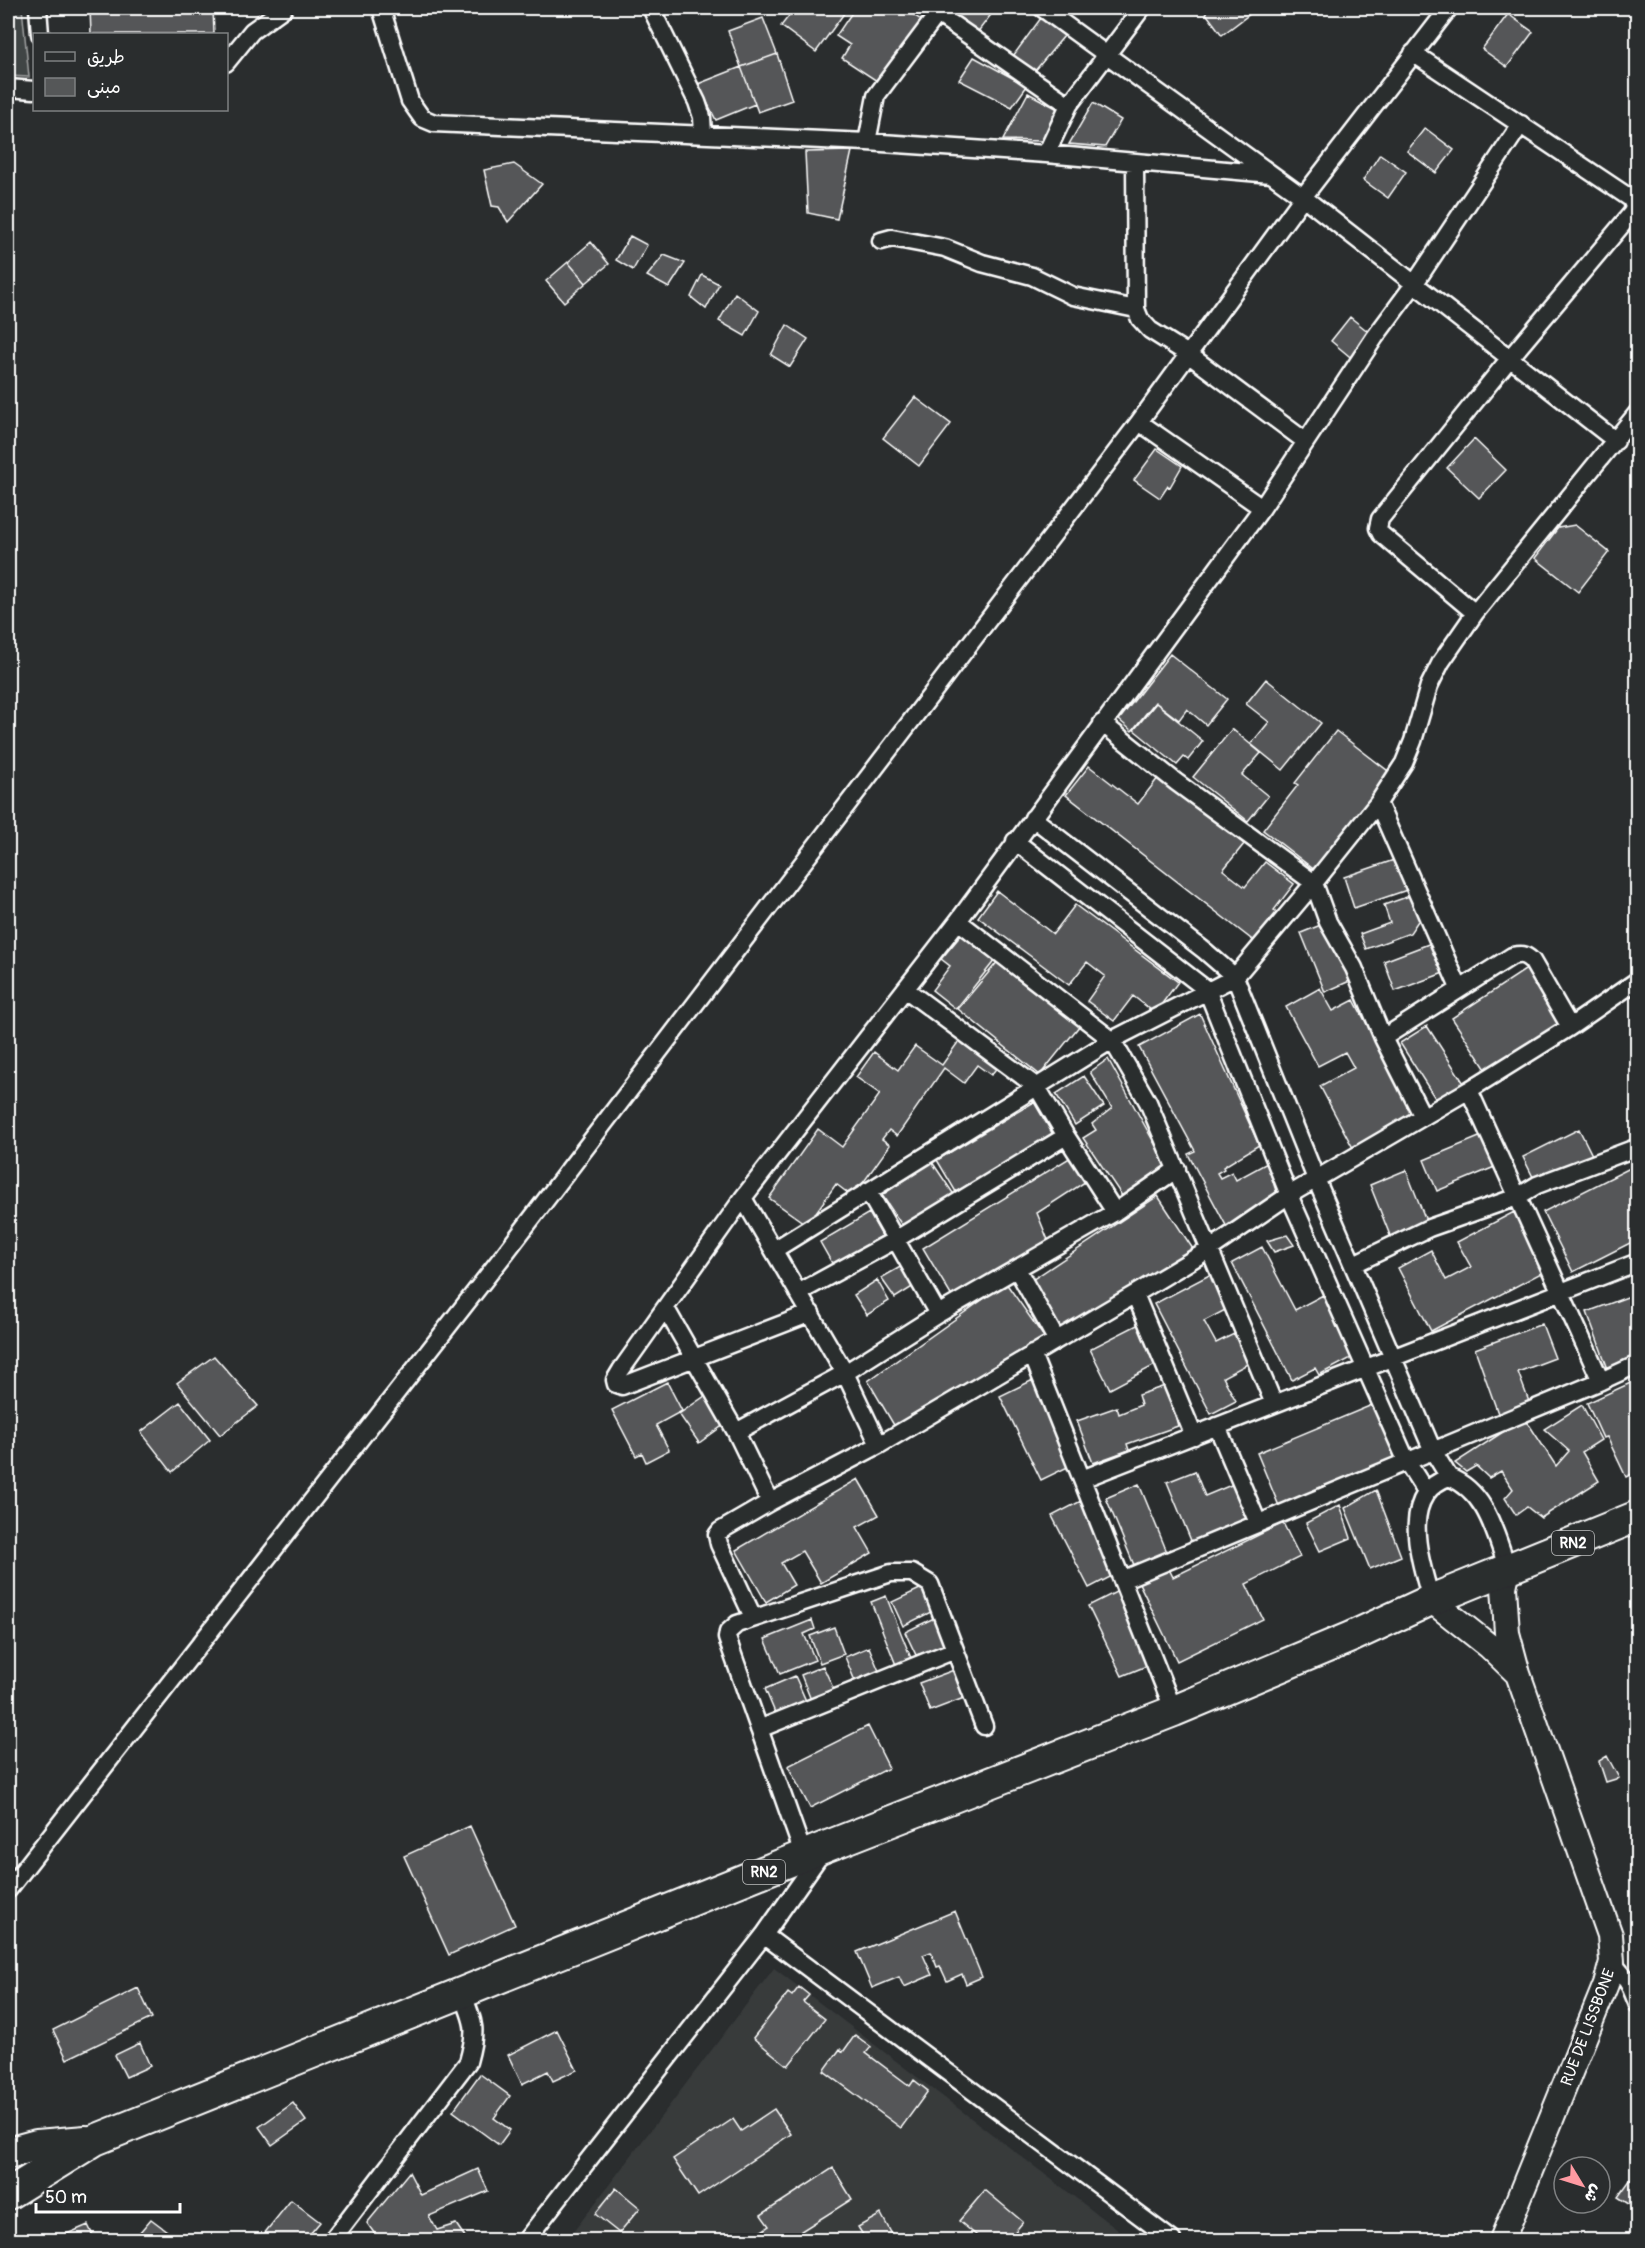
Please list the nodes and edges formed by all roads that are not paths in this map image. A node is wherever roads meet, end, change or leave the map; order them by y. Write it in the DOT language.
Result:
graph roads {
  1 [pos="38,8"];
  2 [pos="284,8"];
  3 [pos="381,8"];
  4 [pos="651,8"];
  5 [pos="1042,8"];
  6 [pos="1142,8"];
  7 [pos="1449,8"];
  8 [pos="936,10"];
  9 [pos="40,33"];
  10 [pos="1413,53"];
  11 [pos="1106,55"];
  12 [pos="228,61"];
  13 [pos="8,88"];
  14 [pos="33,90"];
  15 [pos="1069,105"];
  16 [pos="1521,124"];
  17 [pos="703,134"];
  18 [pos="867,142"];
  19 [pos="1046,154"];
  20 [pos="1135,163"];
  21 [pos="1271,174"];
  22 [pos="1303,197"];
  23 [pos="881,242"];
  24 [pos="1415,284"];
  25 [pos="1136,309"];
  26 [pos="1188,354"];
  27 [pos="1510,358"];
  28 [pos="1638,412"];
  29 [pos="1139,422"];
  30 [pos="1305,441"];
  31 [pos="1616,441"];
  32 [pos="1263,508"];
  33 [pos="1475,613"];
  34 [pos="1102,723"];
  35 [pos="1378,803"];
  36 [pos="1033,818"];
  37 [pos="1016,841"];
  38 [pos="1314,884"];
  39 [pos="958,921"];
  40 [pos="1235,977"];
  41 [pos="1638,980"];
  42 [pos="1459,988"];
  43 [pos="905,989"];
  44 [pos="1207,990"];
  45 [pos="1570,1027"];
  46 [pos="1383,1038"];
  47 [pos="1113,1040"];
  48 [pos="1037,1087"];
  49 [pos="1469,1090"];
  50 [pos="1423,1117"];
  51 [pos="1066,1136"];
  52 [pos="1638,1147"];
  53 [pos="1177,1169"];
  54 [pos="1316,1179"];
  55 [pos="868,1191"];
  56 [pos="1289,1195"];
  57 [pos="1517,1197"];
  58 [pos="743,1198"];
  59 [pos="1115,1212"];
  60 [pos="895,1240"];
  61 [pos="1210,1249"];
  62 [pos="774,1250"];
  63 [pos="1638,1262"];
  64 [pos="1354,1263"];
  65 [pos="1017,1269"];
  66 [pos="1561,1292"];
  67 [pos="798,1293"];
  68 [pos="1135,1294"];
  69 [pos="666,1309"];
  70 [pos="811,1313"];
  71 [pos="938,1314"];
  72 [pos="1056,1339"];
  73 [pos="1032,1354"];
  74 [pos="693,1357"];
  75 [pos="1394,1357"];
  76 [pos="1638,1364"];
  77 [pos="1366,1369"];
  78 [pos="845,1373"];
  79 [pos="1601,1381"];
  80 [pos="1275,1404"];
  81 [pos="1217,1426"];
  82 [pos="736,1432"];
  83 [pos="1194,1436"];
  84 [pos="879,1445"];
  85 [pos="1433,1451"];
  86 [pos="1407,1462"];
  87 [pos="1449,1478"];
  88 [pos="1082,1479"];
  89 [pos="1426,1492"];
  90 [pos="770,1502"];
  91 [pos="1638,1516"];
  92 [pos="1258,1523"];
  93 [pos="1508,1569"];
  94 [pos="1122,1580"];
  95 [pos="1431,1600"];
  96 [pos="753,1617"];
  97 [pos="955,1650"];
  98 [pos="1518,1674"];
  99 [pos="1174,1711"];
  100 [pos="984,1726"];
  101 [pos="759,1729"];
  102 [pos="815,1852"];
  103 [pos="10,1886"];
  104 [pos="764,1935"];
  105 [pos="1612,1962"];
  106 [pos="462,1993"];
  107 [pos="1638,2005"];
  108 [pos="8,2133"];
  109 [pos="95,2140"];
  110 [pos="36,2145"];
  111 [pos="8,2153"];
  112 [pos="8,2194"];
  113 [pos="332,2241"];
  114 [pos="526,2241"];
  115 [pos="1172,2241"];
  116 [pos="1502,2241"];
  1 -- 9 [label="street"];
  2 -- 12 [label="street"];
  3 -- 17 [label="street"];
  4 -- 17 [label="street"];
  5 -- 11 [label="street"];
  6 -- 11 [label="street"];
  7 -- 10 [label="street"];
  8 -- 15 [label="street"];
  8 -- 18 [label="street"];
  10 -- 16 [label="street"];
  10 -- 22 [label="street"];
  11 -- 15 [label="street"];
  11 -- 21 [label="street"];
  13 -- 14 [label="street"];
  15 -- 19 [label="street"];
  16 -- 24 [label="street"];
  16 -- 27 [label="street"];
  17 -- 18 [label="street"];
  18 -- 19 [label="street"];
  19 -- 20 [label="street"];
  20 -- 21 [label="street"];
  20 -- 25 [label="street"];
  21 -- 22 [label="street"];
  22 -- 24 [label="street"];
  22 -- 26 [label="street"];
  23 -- 25 [label="street"];
  24 -- 27 [label="street"];
  24 -- 30 [label="street"];
  25 -- 26 [label="street"];
  26 -- 29 [label="street"];
  26 -- 30 [label="street"];
  27 -- 31 [label="street"];
  27 -- 33 [label="street"];
  28 -- 31 [label="street"];
  29 -- 32 [label="street"];
  29 -- 103 [label="street"];
  30 -- 32 [label="street"];
  31 -- 33 [label="street"];
  32 -- 34 [label="street"];
  33 -- 35 [label="street"];
  34 -- 36 [label="street"];
  34 -- 38 [label="street"];
  35 -- 38 [label="street"];
  35 -- 42 [label="street"];
  36 -- 37 [label="street"];
  36 -- 40 [label="street"];
  37 -- 39 [label="street"];
  37 -- 44 [label="street"];
  38 -- 40 [label="street"];
  38 -- 46 [label="street"];
  39 -- 43 [label="street"];
  39 -- 47 [label="street"];
  40 -- 44 [label="street"];
  40 -- 54 [label="street"];
  41 -- 45 [label="street"];
  42 -- 45 [label="street"];
  42 -- 46 [label="street"];
  43 -- 48 [label="street"];
  43 -- 58 [label="street"];
  44 -- 47 [label="street"];
  44 -- 56 [label="street"];
  45 -- 49 [label="street"];
  46 -- 50 [label="street"];
  47 -- 48 [label="street"];
  47 -- 53 [label="street"];
  48 -- 51 [label="street"];
  48 -- 55 [label="street"];
  49 -- 50 [label="street"];
  49 -- 57 [label="street"];
  50 -- 54 [label="street"];
  51 -- 59 [label="street"];
  51 -- 60 [label="street"];
  52 -- 57 [label="street"];
  53 -- 59 [label="street"];
  53 -- 61 [label="street"];
  54 -- 56 [label="street"];
  54 -- 64 [label="street"];
  55 -- 60 [label="street"];
  55 -- 62 [label="street"];
  56 -- 61 [label="street"];
  56 -- 77 [label="street"];
  57 -- 64 [label="street"];
  57 -- 66 [label="street"];
  58 -- 62 [label="street"];
  58 -- 69 [label="street"];
  59 -- 65 [label="street"];
  60 -- 67 [label="street"];
  60 -- 71 [label="street"];
  61 -- 68 [label="street"];
  61 -- 80 [label="street"];
  62 -- 67 [label="street"];
  63 -- 66 [label="street"];
  64 -- 75 [label="street"];
  65 -- 71 [label="street"];
  65 -- 72 [label="street"];
  66 -- 75 [label="street"];
  66 -- 79 [label="street"];
  67 -- 70 [label="street"];
  68 -- 72 [label="street"];
  68 -- 83 [label="street"];
  69 -- 74 [label="street"];
  69 -- 74 [label="street"];
  70 -- 74 [label="street"];
  70 -- 78 [label="street"];
  71 -- 78 [label="street"];
  72 -- 73 [label="street"];
  73 -- 84 [label="street"];
  73 -- 88 [label="street"];
  74 -- 82 [label="street"];
  75 -- 77 [label="street"];
  75 -- 85 [label="street"];
  76 -- 79 [label="street"];
  77 -- 80 [label="street"];
  77 -- 86 [label="street"];
  78 -- 82 [label="street"];
  78 -- 84 [label="street"];
  79 -- 85 [label="street"];
  80 -- 81 [label="street"];
  81 -- 83 [label="street"];
  81 -- 92 [label="street"];
  82 -- 90 [label="street"];
  83 -- 88 [label="street"];
  84 -- 90 [label="street"];
  85 -- 86 [label="street"];
  85 -- 87 [label="street"];
  86 -- 89 [label="street"];
  86 -- 92 [label="street"];
  87 -- 89 [label="street"];
  87 -- 93 [label="street"];
  88 -- 94 [label="street"];
  89 -- 95 [label="street"];
  90 -- 96 [label="street"];
  91 -- 93 [label="highway, RN2"];
  92 -- 94 [label="street"];
  93 -- 95 [label="highway, RN2"];
  93 -- 98 [label="street, RUE DE LISSBONE"];
  94 -- 99 [label="street"];
  95 -- 98 [label="street"];
  95 -- 99 [label="highway, RN2"];
  96 -- 97 [label="street"];
  96 -- 101 [label="street"];
  97 -- 100 [label="street"];
  97 -- 101 [label="street"];
  98 -- 105 [label="street, RUE DE LISSBONE"];
  99 -- 102 [label="highway, RN2"];
  101 -- 102 [label="street"];
  102 -- 104 [label="street"];
  102 -- 106 [label="highway, RN2"];
  104 -- 114 [label="street"];
  104 -- 115 [label="street"];
  105 -- 107 [label="street"];
  105 -- 116 [label="street, RUE DE LISSBONE"];
  106 -- 109 [label="highway, RN2"];
  106 -- 113 [label="street"];
  108 -- 110 [label="highway"];
  109 -- 110 [label="highway, RN2"];
  109 -- 112 [label="highway, RN2"];
  110 -- 111 [label="highway, RN2"];
}
